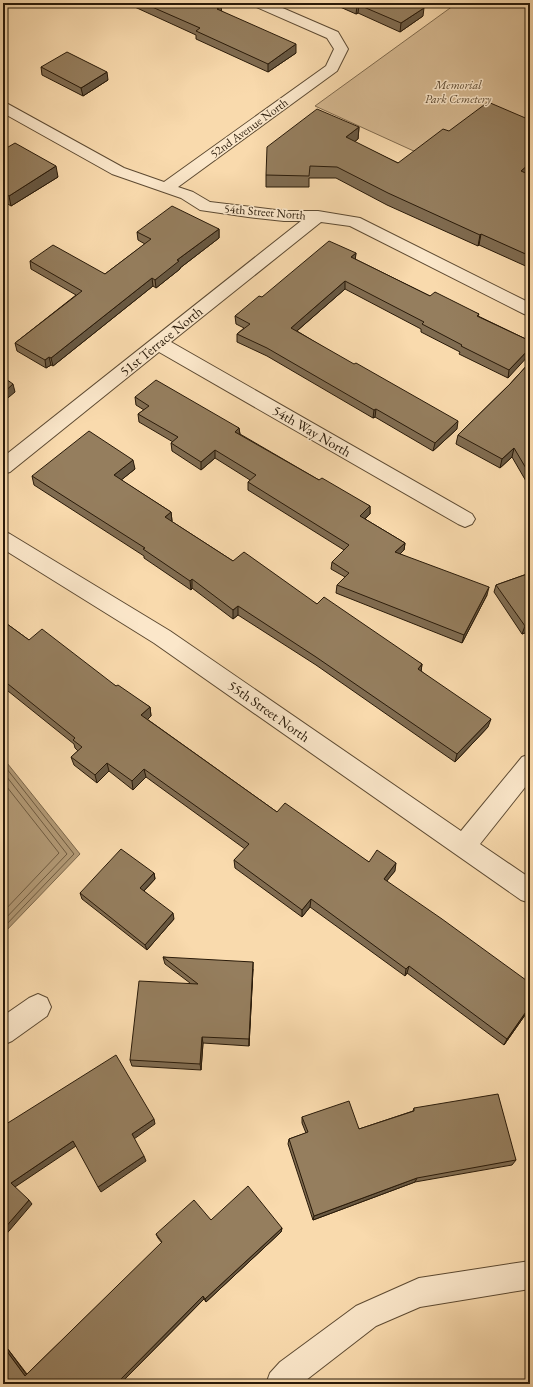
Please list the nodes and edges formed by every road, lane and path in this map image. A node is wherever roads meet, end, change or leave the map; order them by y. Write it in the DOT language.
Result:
graph roads {
  1 [pos="259,3"];
  2 [pos="3,107"];
  3 [pos="166,188"];
  4 [pos="318,216"];
  5 [pos="530,310"];
  6 [pos="158,343"];
  7 [pos="3,467"];
  8 [pos="466,519"];
  9 [pos="3,539"];
  10 [pos="530,764"];
  11 [pos="464,845"];
  12 [pos="530,892"];
  13 [pos="38,1007"];
  14 [pos="3,1032"];
  15 [pos="530,1275"];
  16 [pos="281,1384"];
  1 -- 3 [label="street, 52nd Avenue North"];
  2 -- 3 [label="street, 54th Street North"];
  3 -- 4 [label="street, 54th Street North"];
  4 -- 5 [label="street, 54th Street North"];
  4 -- 6 [label="street, 51st Terrace North"];
  6 -- 7 [label="street, 51st Terrace North"];
  6 -- 8 [label="street, 54th Way North"];
  9 -- 11 [label="street, 55th Street North"];
  10 -- 11 [label="street"];
  11 -- 12 [label="street, 55th Street North"];
  13 -- 14 [label="street"];
  15 -- 16 [label="street"];
}
